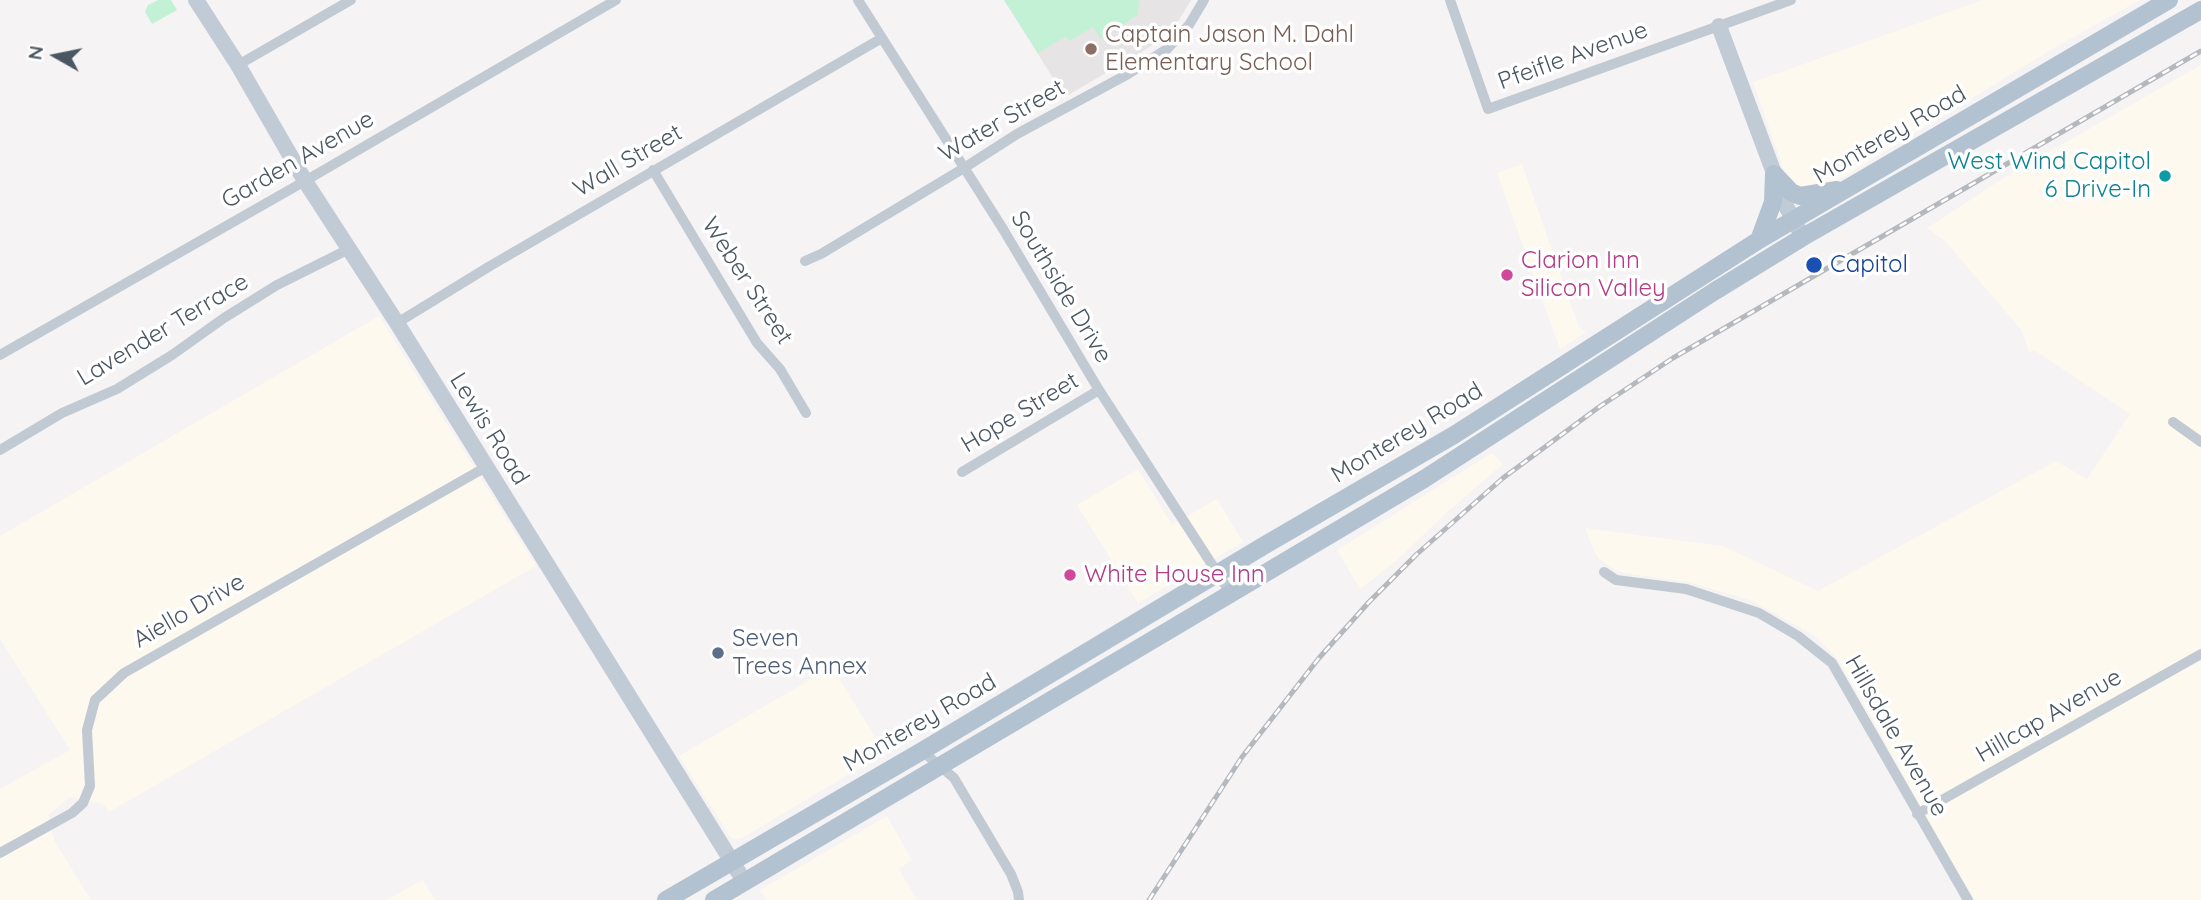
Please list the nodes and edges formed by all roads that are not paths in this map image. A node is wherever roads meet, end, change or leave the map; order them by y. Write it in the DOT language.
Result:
graph roads {
  1 [pos="196,0"];
  2 [pos="351,0"];
  3 [pos="616,0"];
  4 [pos="858,0"];
  5 [pos="1204,0"];
  6 [pos="1450,0"];
  7 [pos="1791,0"];
  8 [pos="2169,0"];
  9 [pos="2201,10"];
  10 [pos="1719,26"];
  11 [pos="882,38"];
  12 [pos="238,65"];
  13 [pos="964,168"];
  14 [pos="653,170"];
  15 [pos="1774,174"];
  16 [pos="305,181"];
  17 [pos="1847,188"];
  18 [pos="1794,220"];
  19 [pos="1803,237"];
  20 [pos="1759,240"];
  21 [pos="349,250"];
  22 [pos="805,261"];
  23 [pos="397,323"];
  24 [pos="0,355"];
  25 [pos="1099,390"];
  26 [pos="806,413"];
  27 [pos="1486,414"];
  28 [pos="2173,422"];
  29 [pos="1498,431"];
  30 [pos="2201,442"];
  31 [pos="0,450"];
  32 [pos="486,467"];
  33 [pos="962,472"];
  34 [pos="1604,572"];
  35 [pos="1219,574"];
  36 [pos="1231,594"];
  37 [pos="2201,654"];
  38 [pos="922,751"];
  39 [pos="939,765"];
  40 [pos="1917,814"];
  41 [pos="0,853"];
  42 [pos="731,862"];
  43 [pos="744,881"];
  44 [pos="666,900"];
  45 [pos="714,900"];
  46 [pos="1019,900"];
  47 [pos="1968,900"];
  1 -- 12 [label="street, Lewis Road"];
  2 -- 12 [label="street"];
  3 -- 16 [label="street, Garden Avenue"];
  4 -- 11 [label="street, Southside Drive"];
  5 -- 13 [label="street, Water Street"];
  6 -- 10 [label="street, Pfeifle Avenue"];
  7 -- 10 [label="street, Pfeifle Avenue"];
  8 -- 17 [label="main road, Monterey Road"];
  9 -- 19 [label="main road, Monterey Road"];
  10 -- 15 [label="street"];
  11 -- 13 [label="street, Southside Drive"];
  11 -- 14 [label="street, Wall Street"];
  12 -- 16 [label="street, Lewis Road"];
  13 -- 22 [label="street, Water Street"];
  13 -- 25 [label="street, Southside Drive"];
  14 -- 23 [label="street, Wall Street"];
  14 -- 26 [label="street, Weber Street"];
  15 -- 17 [label="main road"];
  15 -- 18 [label="street"];
  15 -- 20 [label="main road"];
  16 -- 21 [label="street, Lewis Road"];
  16 -- 24 [label="street, Garden Avenue"];
  17 -- 18 [label="main road, Monterey Road"];
  18 -- 19 [label="street"];
  18 -- 20 [label="main road, Monterey Road"];
  19 -- 29 [label="main road, Monterey Road"];
  20 -- 27 [label="main road, Monterey Road"];
  21 -- 23 [label="street, Lewis Road"];
  21 -- 31 [label="street, Lavender Terrace"];
  23 -- 32 [label="street, Lewis Road"];
  25 -- 33 [label="street, Hope Street"];
  25 -- 35 [label="street, Southside Drive"];
  27 -- 29 [label="main road"];
  27 -- 35 [label="main road, Monterey Road"];
  28 -- 30 [label="street"];
  29 -- 36 [label="main road, Monterey Road"];
  32 -- 41 [label="street, Aiello Drive"];
  32 -- 42 [label="street, Lewis Road"];
  34 -- 40 [label="street, Hillsdale Avenue"];
  35 -- 36 [label="street, Southside Drive"];
  35 -- 38 [label="main road, Monterey Road"];
  36 -- 39 [label="main road, Monterey Road"];
  37 -- 40 [label="street, Hillcap Avenue"];
  38 -- 39 [label="street"];
  38 -- 42 [label="main road, Monterey Road"];
  39 -- 43 [label="main road, Monterey Road"];
  39 -- 46 [label="street"];
  40 -- 47 [label="street, Hillsdale Avenue"];
  42 -- 43 [label="street, Lewis Road"];
  42 -- 44 [label="main road, Monterey Road"];
  43 -- 45 [label="main road, Monterey Road"];
}
